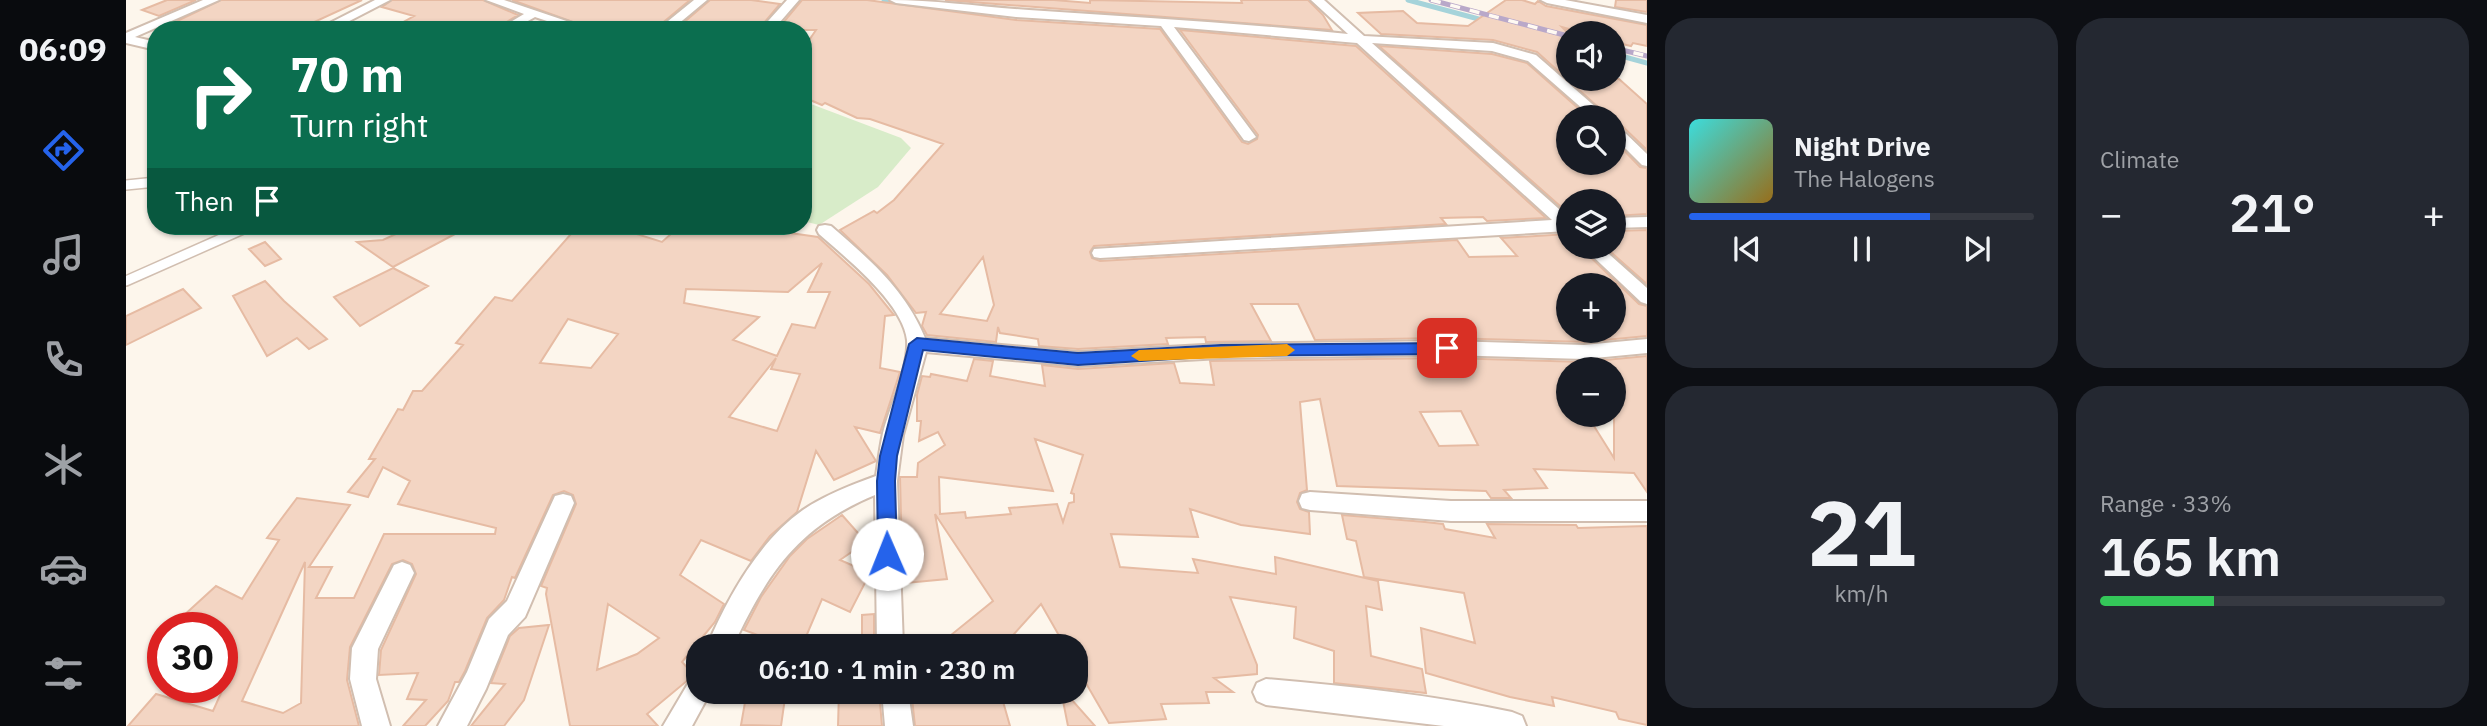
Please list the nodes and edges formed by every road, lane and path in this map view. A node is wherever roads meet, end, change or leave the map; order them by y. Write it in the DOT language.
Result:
graph roads {
  1 [pos="213,0"];
  2 [pos="384,0"];
  3 [pos="492,0"];
  4 [pos="701,0"];
  5 [pos="793,0"];
  6 [pos="896,0"];
  7 [pos="1058,0"];
  8 [pos="1317,0"];
  9 [pos="1547,0"];
  10 [pos="534,13"];
  11 [pos="1055,16"];
  12 [pos="1647,19"];
  13 [pos="165,21"];
  14 [pos="341,21"];
  15 [pos="519,21"];
  16 [pos="559,21"];
  17 [pos="674,21"];
  18 [pos="774,21"];
  19 [pos="1165,23"];
  20 [pos="147,29"];
  21 [pos="126,38"];
  22 [pos="1358,39"];
  23 [pos="147,44"];
  24 [pos="1587,105"];
  25 [pos="1249,137"];
  26 [pos="1626,142"];
  27 [pos="1647,162"];
  28 [pos="147,183"];
  29 [pos="126,185"];
  30 [pos="1556,215"];
  31 [pos="1647,222"];
  32 [pos="1626,223"];
  33 [pos="1556,226"];
  34 [pos="825,230"];
  35 [pos="230,235"];
  36 [pos="1100,253"];
  37 [pos="1604,259"];
  38 [pos="126,281"];
  39 [pos="1647,298"];
  40 [pos="917,344"];
  41 [pos="1647,346"];
  42 [pos="886,481"];
  43 [pos="1310,501"];
  44 [pos="563,503"];
  45 [pos="1647,511"];
  46 [pos="402,573"];
  47 [pos="727,634"];
  48 [pos="890,634"];
  49 [pos="1266,692"];
  50 [pos="690,704"];
  51 [pos="896,704"];
  52 [pos="376,726"];
  53 [pos="452,726"];
  54 [pos="677,726"];
  55 [pos="899,726"];
  56 [pos="1513,726"];
  1 -- 13 [label="street"];
  2 -- 14 [label="street"];
  3 -- 10 [label="street"];
  4 -- 17 [label="street"];
  5 -- 18 [label="street"];
  6 -- 11 [label="street"];
  7 -- 11 [label="street"];
  8 -- 22 [label="street"];
  9 -- 12 [label="street"];
  10 -- 15 [label="street"];
  10 -- 16 [label="street"];
  11 -- 19 [label="street"];
  19 -- 22 [label="street"];
  19 -- 25 [label="street"];
  20 -- 21 [label="street"];
  21 -- 23 [label="street"];
  22 -- 24 [label="street"];
  22 -- 30 [label="street"];
  26 -- 27 [label="street"];
  28 -- 29 [label="lane"];
  31 -- 32 [label="street"];
  33 -- 36 [label="street"];
  34 -- 40 [label="street"];
  35 -- 38 [label="lane"];
  37 -- 39 [label="street"];
  40 -- 41 [label="street"];
  40 -- 42 [label="street"];
  42 -- 47 [label="street"];
  42 -- 48 [label="street"];
  43 -- 45 [label="street"];
  44 -- 53 [label="street"];
  46 -- 52 [label="street"];
  49 -- 56 [label="street"];
  50 -- 54 [label="street"];
  51 -- 55 [label="street"];
}
